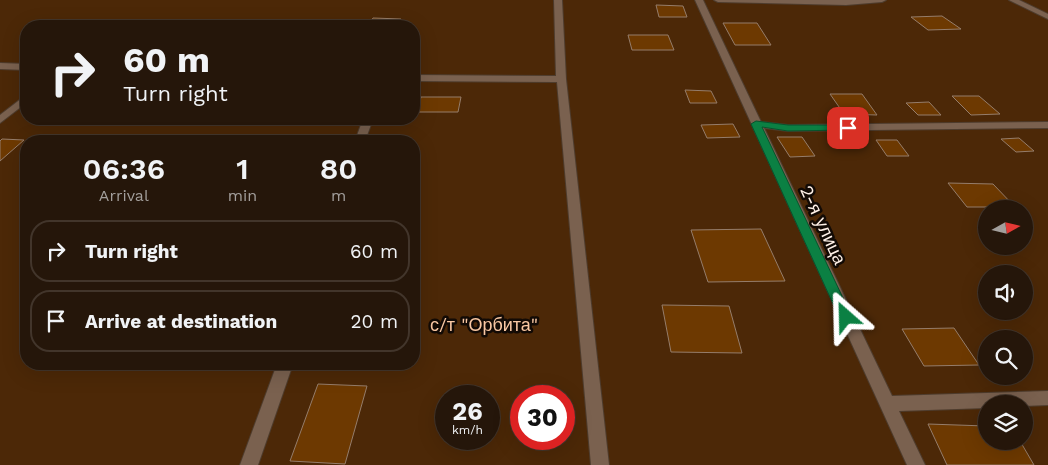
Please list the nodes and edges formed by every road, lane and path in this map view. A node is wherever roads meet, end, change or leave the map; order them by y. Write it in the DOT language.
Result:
graph roads {
  1 [pos="558,0"];
  2 [pos="698,0"];
  3 [pos="718,0"];
  4 [pos="882,0"];
  5 [pos="1013,0"];
  6 [pos="1048,18"];
  7 [pos="0,66"];
  8 [pos="20,67"];
  9 [pos="420,78"];
  10 [pos="560,79"];
  11 [pos="20,103"];
  12 [pos="0,120"];
  13 [pos="756,124"];
  14 [pos="1048,125"];
  15 [pos="282,370"];
  16 [pos="1048,398"];
  17 [pos="886,404"];
  18 [pos="249,465"];
  19 [pos="600,465"];
  20 [pos="916,465"];
  1 -- 10 [label="street"];
  2 -- 13 [label="street, 2-я улица"];
  3 -- 4 [label="street"];
  5 -- 6 [label="street"];
  7 -- 8 [label="street"];
  9 -- 10 [label="street"];
  10 -- 19 [label="street"];
  11 -- 12 [label="street"];
  13 -- 14 [label="street"];
  13 -- 17 [label="street, 2-я улица"];
  15 -- 18 [label="street"];
  16 -- 17 [label="street"];
  17 -- 20 [label="street, 2-я улица"];
}
